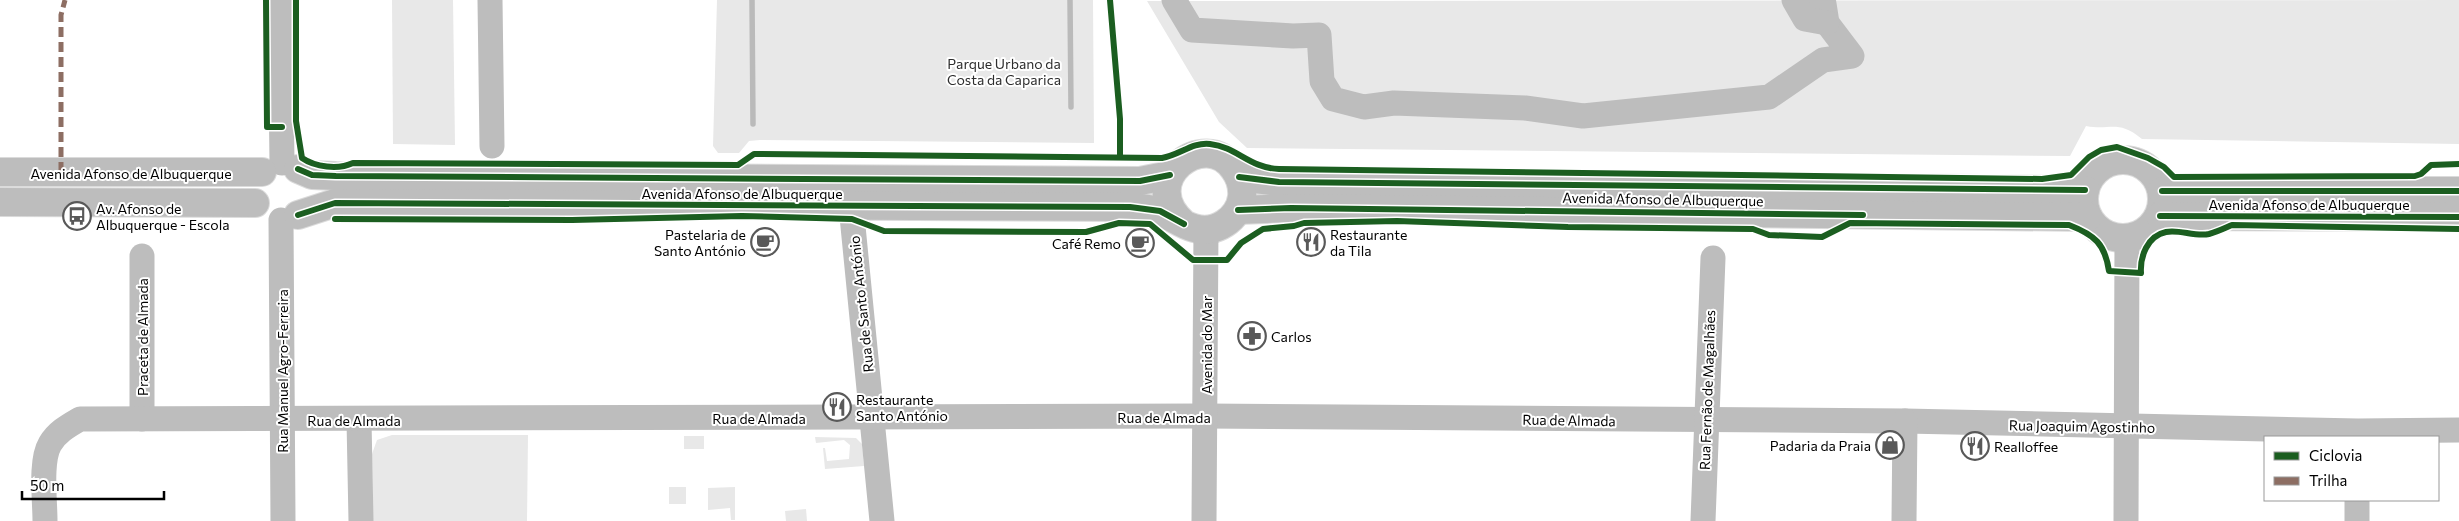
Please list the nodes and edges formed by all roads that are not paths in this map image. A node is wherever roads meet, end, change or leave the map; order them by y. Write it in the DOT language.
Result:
graph roads {
  1 [pos="280,0"];
  2 [pos="490,0"];
  3 [pos="1174,0"];
  4 [pos="1794,0"];
  5 [pos="1824,11"];
  6 [pos="492,146"];
  7 [pos="281,168"];
  8 [pos="0,172"];
  9 [pos="1170,175"];
  10 [pos="1240,177"];
  11 [pos="2085,190"];
  12 [pos="2459,191"];
  13 [pos="0,202"];
  14 [pos="255,203"];
  15 [pos="2161,203"];
  16 [pos="851,206"];
  17 [pos="1238,210"];
  18 [pos="2088,217"];
  19 [pos="2459,217"];
  20 [pos="290,218"];
  21 [pos="1195,227"];
  22 [pos="2128,239"];
  23 [pos="142,256"];
  24 [pos="1713,258"];
  25 [pos="1205,416"];
  26 [pos="142,418"];
  27 [pos="872,418"];
  28 [pos="282,420"];
  29 [pos="360,420"];
  30 [pos="1905,421"];
  31 [pos="1706,422"];
  32 [pos="2126,427"];
  33 [pos="2459,430"];
  34 [pos="2358,434"];
  35 [pos="2357,501"];
  36 [pos="45,521"];
  37 [pos="283,521"];
  38 [pos="361,521"];
  39 [pos="882,521"];
  40 [pos="1204,521"];
  41 [pos="1703,521"];
  42 [pos="1904,521"];
  43 [pos="2126,521"];
  44 [pos="2357,521"];
  1 -- 7 [label="street"];
  2 -- 6 [label="street"];
  3 -- 5 [label="street"];
  4 -- 5 [label="street"];
  7 -- 8 [label="main road, Avenida Afonso de Albuquerque"];
  7 -- 9 [label="main road, Avenida Afonso de Albuquerque"];
  7 -- 14 [label="main road"];
  7 -- 20 [label="main road, Rua Manuel Agro-Ferreira"];
  9 -- 10 [label="main road"];
  9 -- 21 [label="main road"];
  10 -- 11 [label="main road, Avenida Afonso de Albuquerque"];
  10 -- 17 [label="main road"];
  11 -- 15 [label="main road"];
  11 -- 18 [label="main road"];
  12 -- 15 [label="main road, Avenida Afonso de Albuquerque"];
  13 -- 14 [label="main road, Avenida Afonso de Albuquerque"];
  14 -- 20 [label="main road"];
  15 -- 19 [label="main road, Avenida Afonso de Albuquerque"];
  15 -- 22 [label="main road"];
  16 -- 20 [label="main road, Avenida Afonso de Albuquerque"];
  16 -- 21 [label="main road, Avenida Afonso de Albuquerque"];
  16 -- 27 [label="street, Rua de Santo António"];
  17 -- 18 [label="main road, Avenida Afonso de Albuquerque"];
  17 -- 21 [label="main road"];
  18 -- 22 [label="main road"];
  20 -- 28 [label="street, Rua Manuel Agro-Ferreira"];
  21 -- 25 [label="street, Avenida do Mar"];
  22 -- 32 [label="street"];
  23 -- 26 [label="street, Praceta de Almada"];
  24 -- 31 [label="street, Rua Fernão de Magalhães"];
  25 -- 27 [label="street, Rua de Almada"];
  25 -- 31 [label="street, Rua de Almada"];
  25 -- 40 [label="street, Avenida do Mar"];
  26 -- 28 [label="street, Rua de Almada"];
  26 -- 36 [label="street, Rua de Almada"];
  27 -- 29 [label="street, Rua de Almada"];
  27 -- 39 [label="street, Rua de Santo António"];
  28 -- 29 [label="street, Rua de Almada"];
  28 -- 37 [label="street, Rua Manuel Agro-Ferreira"];
  29 -- 38 [label="street"];
  30 -- 31 [label="street, Rua Joaquim Agostinho"];
  30 -- 32 [label="street, Rua Joaquim Agostinho"];
  30 -- 42 [label="street"];
  31 -- 41 [label="street, Rua Fernão de Magalhães"];
  32 -- 34 [label="street, Rua Joaquim Agostinho"];
  32 -- 43 [label="street"];
  33 -- 34 [label="street, Rua Joaquim Agostinho"];
  35 -- 44 [label="street"];
}
